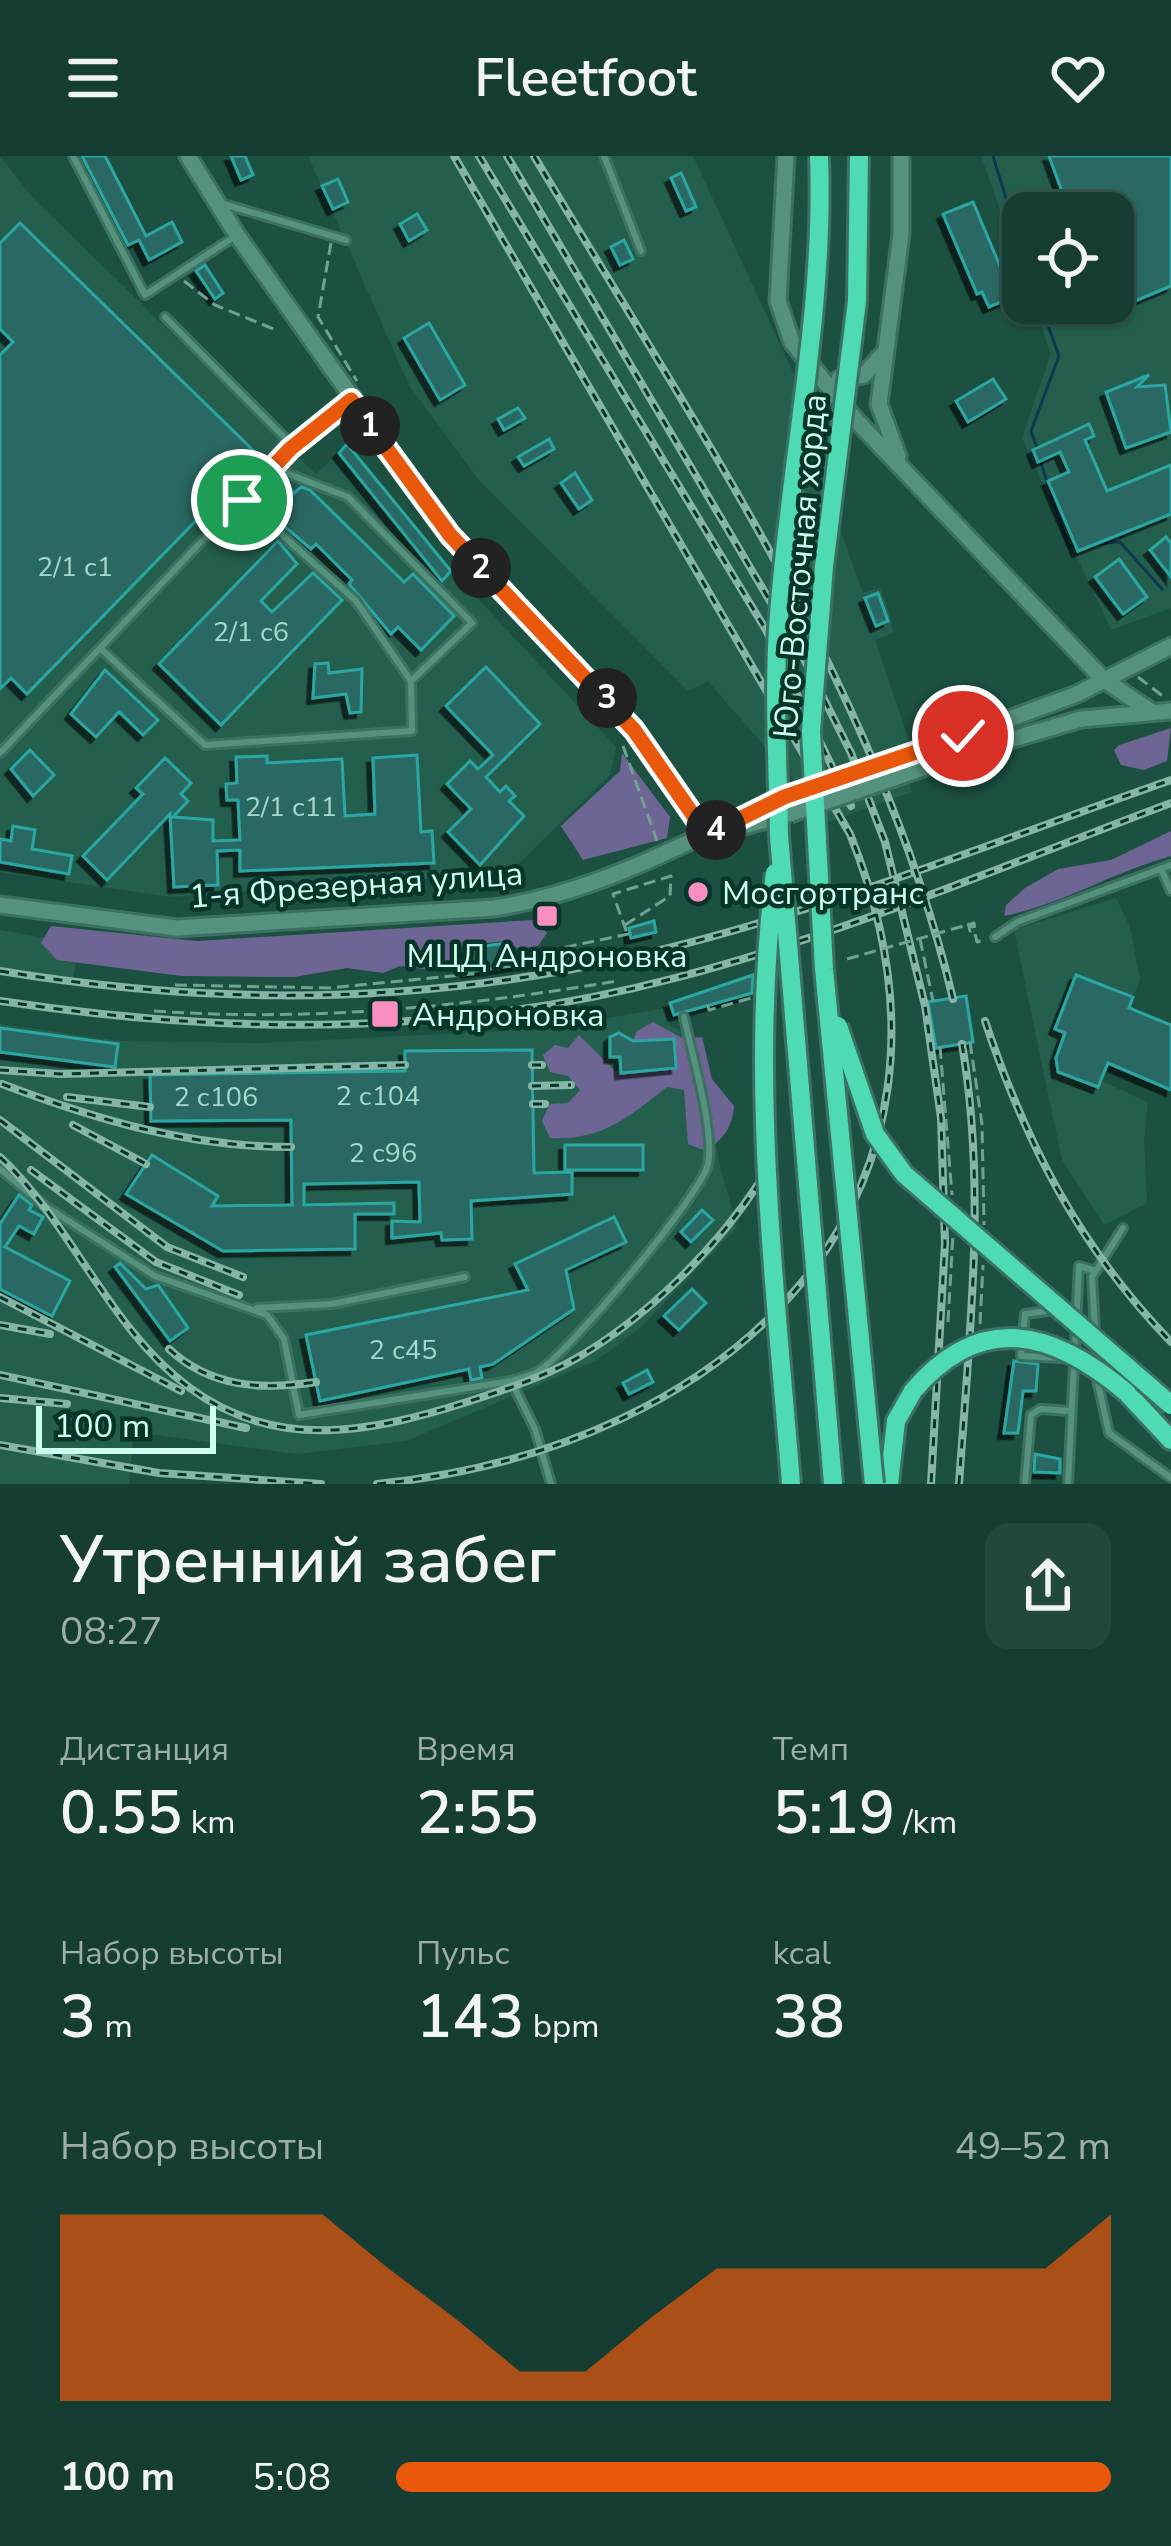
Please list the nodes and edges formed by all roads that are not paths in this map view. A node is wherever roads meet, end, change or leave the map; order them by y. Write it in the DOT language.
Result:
graph roads {
  1 [pos="73,156"];
  2 [pos="188,156"];
  3 [pos="604,156"];
  4 [pos="786,156"];
  5 [pos="819,156"];
  6 [pos="860,156"];
  7 [pos="902,156"];
  8 [pos="216,202"];
  9 [pos="237,236"];
  10 [pos="346,240"];
  11 [pos="641,251"];
  12 [pos="165,317"];
  13 [pos="886,347"];
  14 [pos="814,368"];
  15 [pos="351,400"];
  16 [pos="293,446"];
  17 [pos="908,475"];
  18 [pos="242,500"];
  19 [pos="250,508"];
  20 [pos="1171,646"];
  21 [pos="100,648"];
  22 [pos="1103,679"];
  23 [pos="410,680"];
  24 [pos="1171,711"];
  25 [pos="1153,712"];
  26 [pos="966,744"];
  27 [pos="0,753"];
  28 [pos="707,835"];
  29 [pos="779,836"];
  30 [pos="1171,866"];
  31 [pos="1161,869"];
  32 [pos="1171,891"];
  33 [pos="0,904"];
  34 [pos="995,937"];
  35 [pos="824,969"];
  36 [pos="684,1017"];
  37 [pos="0,1169"];
  38 [pos="1123,1228"];
  39 [pos="1096,1271"];
  40 [pos="465,1276"];
  41 [pos="253,1307"];
  42 [pos="1077,1311"];
  43 [pos="1074,1358"];
  44 [pos="511,1382"];
  45 [pos="1171,1405"];
  46 [pos="1071,1411"];
  47 [pos="1171,1439"];
  48 [pos="1171,1478"];
  49 [pos="551,1484"];
  50 [pos="791,1484"];
  51 [pos="833,1484"];
  52 [pos="874,1484"];
  53 [pos="889,1484"];
  54 [pos="1025,1484"];
  55 [pos="1068,1484"];
  1 -- 9 [label="lane"];
  2 -- 8 [label="street"];
  3 -- 11 [label="lane"];
  4 -- 14 [label="street"];
  5 -- 29 [label="main road, Юго-Восточная хорда, bridge"];
  6 -- 35 [label="main road, Юго-Восточная хорда, bridge"];
  7 -- 13 [label="street"];
  8 -- 9 [label="street"];
  8 -- 10 [label="lane"];
  9 -- 15 [label="street"];
  12 -- 16 [label="lane"];
  13 -- 14 [label="street"];
  13 -- 17 [label="street"];
  14 -- 17 [label="street"];
  15 -- 16 [label="lane"];
  15 -- 28 [label="street"];
  16 -- 18 [label="lane"];
  17 -- 22 [label="street"];
  18 -- 19 [label="lane"];
  18 -- 21 [label="lane"];
  19 -- 23 [label="lane"];
  19 -- 23 [label="lane"];
  20 -- 22 [label="street"];
  21 -- 23 [label="lane"];
  21 -- 27 [label="lane"];
  22 -- 25 [label="street"];
  22 -- 26 [label="street"];
  24 -- 25 [label="street"];
  25 -- 26 [label="street"];
  26 -- 28 [label="street, 1-я Фрезерная улица, bridge"];
  28 -- 33 [label="street, 1-я Фрезерная улица"];
  29 -- 50 [label="main road, bridge"];
  29 -- 51 [label="main road, Юго-Восточная хорда, bridge"];
  30 -- 31 [label="lane"];
  31 -- 32 [label="lane"];
  31 -- 34 [label="lane"];
  35 -- 45 [label="main road, bridge"];
  35 -- 52 [label="main road, Юго-Восточная хорда, bridge"];
  36 -- 44 [label="lane"];
  37 -- 41 [label="lane"];
  38 -- 39 [label="lane"];
  39 -- 42 [label="lane"];
  39 -- 48 [label="lane"];
  40 -- 41 [label="lane"];
  41 -- 44 [label="lane"];
  42 -- 43 [label="lane"];
  42 -- 43 [label="lane"];
  43 -- 46 [label="lane"];
  44 -- 49 [label="lane"];
  46 -- 54 [label="lane"];
  46 -- 55 [label="lane"];
  47 -- 53 [label="main road, bridge"];
}
